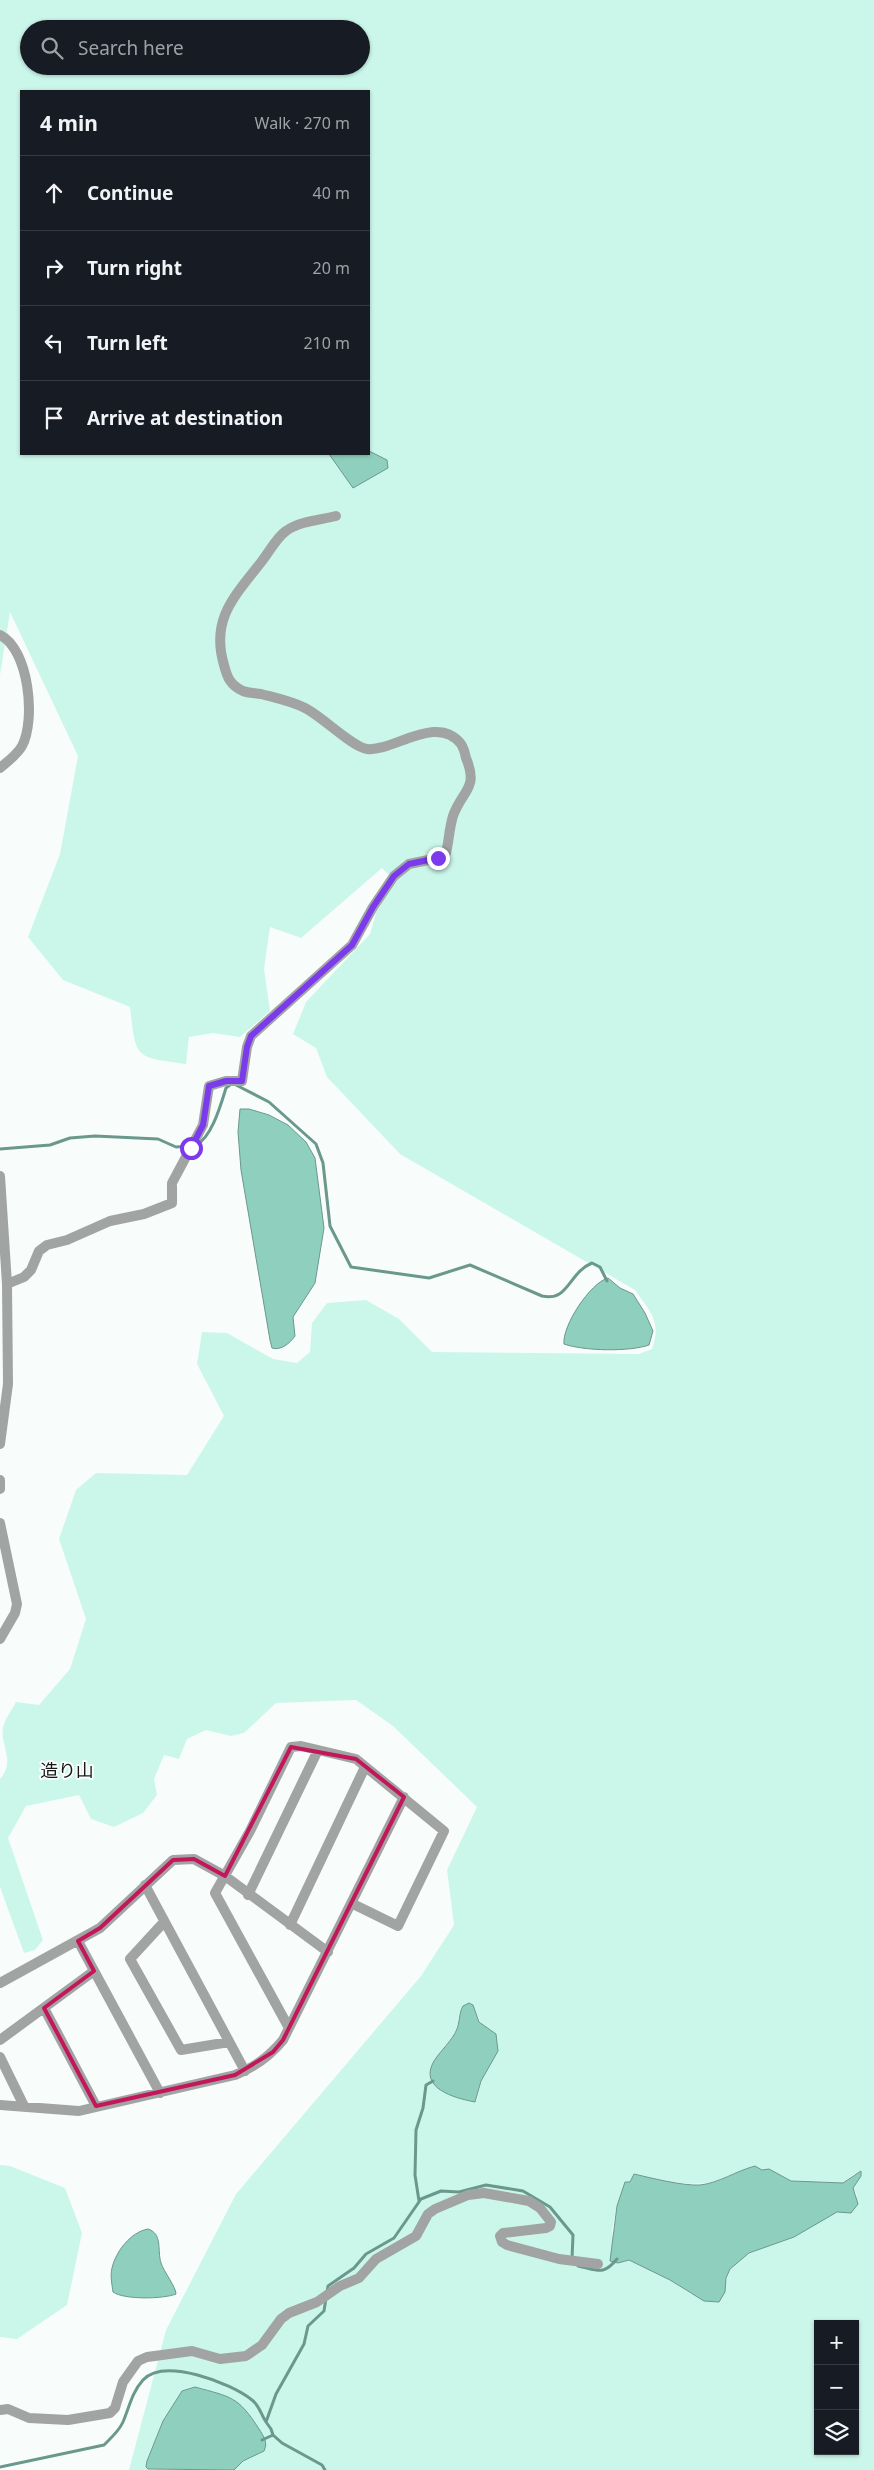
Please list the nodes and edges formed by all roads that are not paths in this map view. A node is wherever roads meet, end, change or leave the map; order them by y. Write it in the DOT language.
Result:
graph roads {
  1 [pos="336,516"];
  2 [pos="0,635"];
  3 [pos="0,768"];
  4 [pos="0,1176"];
  5 [pos="6,1284"];
  6 [pos="4,1384"];
  7 [pos="0,1444"];
  8 [pos="0,1480"];
  9 [pos="0,1489"];
  10 [pos="0,1523"];
  11 [pos="0,1639"];
  12 [pos="318,1750"];
  13 [pos="365,1767"];
  14 [pos="404,1797"];
  15 [pos="225,1876"];
  16 [pos="145,1886"];
  17 [pos="248,1895"];
  18 [pos="352,1904"];
  19 [pos="164,1922"];
  20 [pos="290,1925"];
  21 [pos="78,1941"];
  22 [pos="328,1952"];
  23 [pos="94,1972"];
  24 [pos="0,1983"];
  25 [pos="44,2008"];
  26 [pos="289,2028"];
  27 [pos="0,2040"];
  28 [pos="229,2042"];
  29 [pos="0,2057"];
  30 [pos="245,2071"];
  31 [pos="160,2093"];
  32 [pos="0,2105"];
  33 [pos="24,2106"];
  34 [pos="96,2106"];
  35 [pos="598,2264"];
  36 [pos="0,2410"];
  1 -- 5 [label="street"];
  2 -- 3 [label="street"];
  4 -- 5 [label="street"];
  5 -- 6 [label="street"];
  6 -- 7 [label="street"];
  8 -- 9 [label="street"];
  10 -- 11 [label="street"];
  12 -- 13 [label="street"];
  12 -- 15 [label="street"];
  12 -- 17 [label="street"];
  13 -- 14 [label="street"];
  13 -- 20 [label="street"];
  14 -- 18 [label="street"];
  14 -- 18 [label="street"];
  15 -- 16 [label="street"];
  15 -- 17 [label="street"];
  15 -- 26 [label="street"];
  16 -- 19 [label="street"];
  16 -- 21 [label="street"];
  17 -- 20 [label="street"];
  18 -- 22 [label="street"];
  19 -- 28 [label="street"];
  19 -- 28 [label="street"];
  20 -- 22 [label="street"];
  21 -- 23 [label="street"];
  21 -- 24 [label="street"];
  22 -- 26 [label="street"];
  23 -- 25 [label="street"];
  23 -- 31 [label="street"];
  25 -- 27 [label="street"];
  25 -- 34 [label="street"];
  26 -- 30 [label="street"];
  28 -- 30 [label="street"];
  29 -- 33 [label="street"];
  30 -- 31 [label="street"];
  31 -- 34 [label="street"];
  32 -- 33 [label="street"];
  33 -- 34 [label="street"];
  35 -- 36 [label="street"];
}
